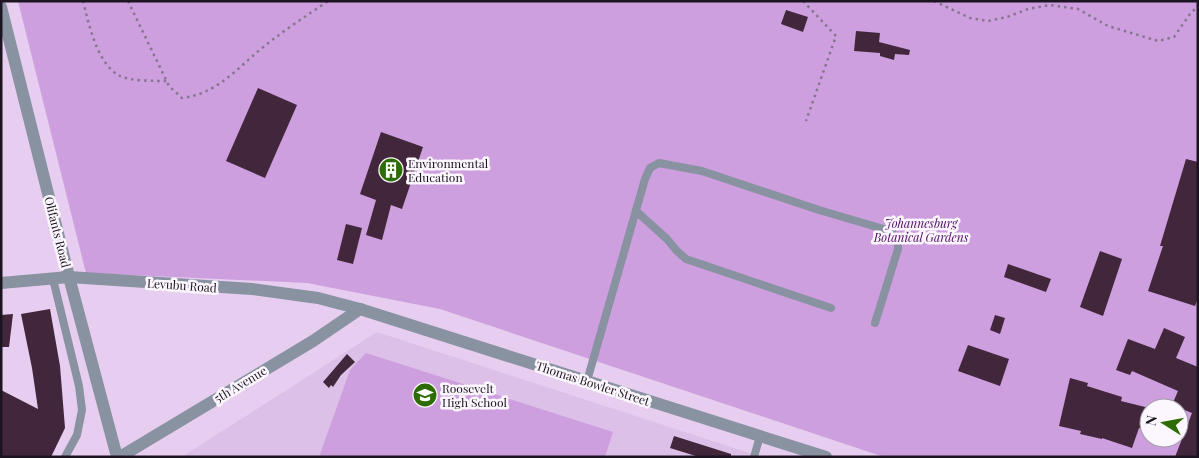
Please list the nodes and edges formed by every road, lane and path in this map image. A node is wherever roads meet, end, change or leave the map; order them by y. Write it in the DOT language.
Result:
graph roads {
  1 [pos="83,1"];
  2 [pos="128,1"];
  3 [pos="328,1"];
  4 [pos="802,1"];
  5 [pos="934,1"];
  6 [pos="1198,6"];
  7 [pos="1,7"];
  8 [pos="167,81"];
  9 [pos="806,121"];
  10 [pos="636,212"];
  11 [pos="69,277"];
  12 [pos="53,279"];
  13 [pos="1,283"];
  14 [pos="831,308"];
  15 [pos="360,309"];
  16 [pos="875,323"];
  17 [pos="587,381"];
  18 [pos="760,436"];
  19 [pos="65,457"];
  20 [pos="119,457"];
  21 [pos="754,457"];
  22 [pos="826,457"];
  1 -- 8 [label="path"];
  2 -- 8 [label="path"];
  3 -- 8 [label="path"];
  4 -- 9 [label="path"];
  5 -- 6 [label="path"];
  7 -- 11 [label="street, Olifants Road"];
  10 -- 14 [label="lane"];
  10 -- 16 [label="lane"];
  10 -- 17 [label="lane"];
  11 -- 12 [label="street, Levubu Road"];
  11 -- 15 [label="street, Levubu Road"];
  11 -- 20 [label="street, Olifants Road"];
  12 -- 13 [label="street, Levubu Road"];
  12 -- 19 [label="lane"];
  15 -- 17 [label="street, Thomas Bowler Street"];
  15 -- 20 [label="street, 5th Avenue"];
  17 -- 18 [label="street, Thomas Bowler Street"];
  18 -- 21 [label="lane"];
  18 -- 22 [label="street, Thomas Bowler Street"];
}
